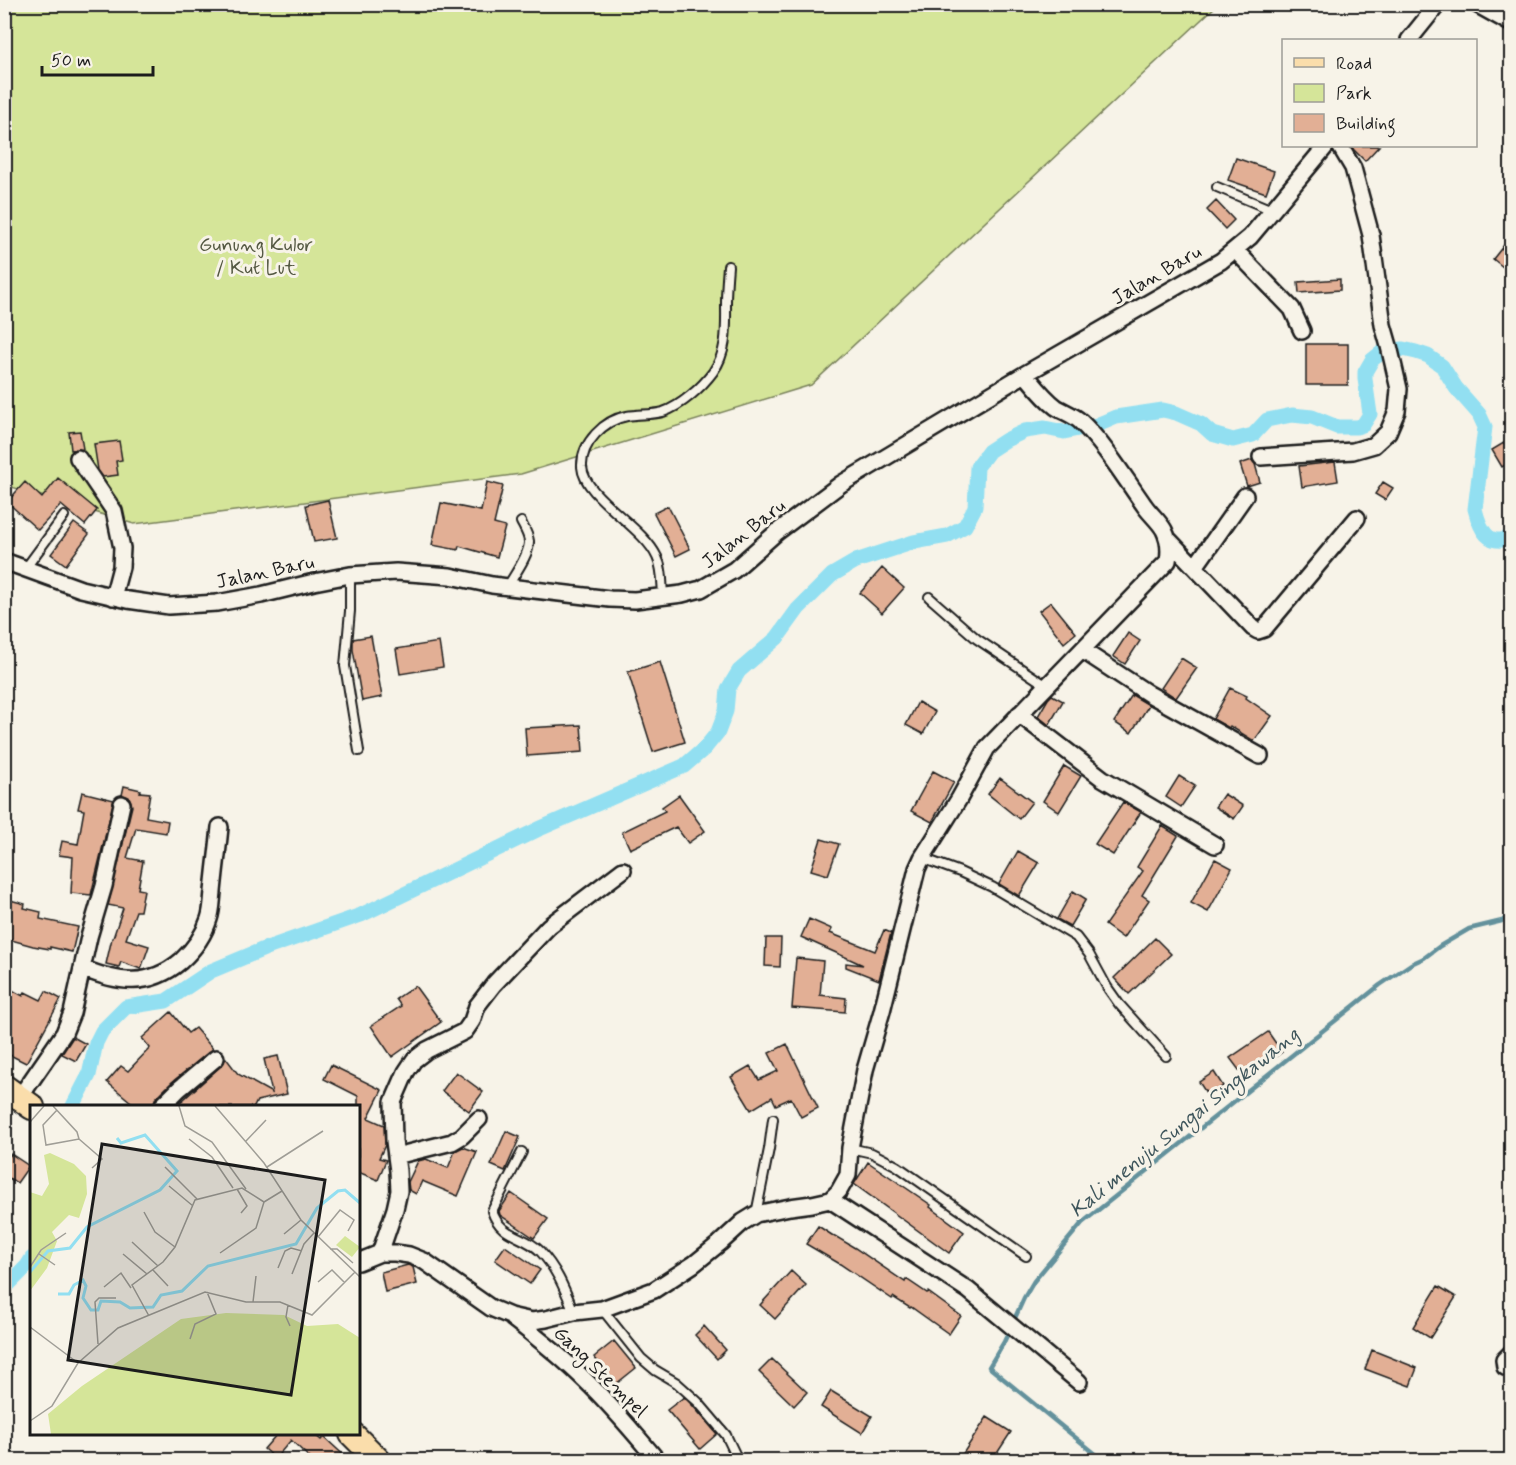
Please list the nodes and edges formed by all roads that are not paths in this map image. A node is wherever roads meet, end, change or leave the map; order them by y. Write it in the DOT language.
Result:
graph roads {
  1 [pos="1438,4"];
  2 [pos="1476,4"];
  3 [pos="1512,24"];
  4 [pos="1410,39"];
  5 [pos="1325,147"];
  6 [pos="1341,147"];
  7 [pos="1217,187"];
  8 [pos="1272,210"];
  9 [pos="1235,250"];
  10 [pos="728,266"];
  11 [pos="1302,331"];
  12 [pos="1025,374"];
  13 [pos="1261,457"];
  14 [pos="78,458"];
  15 [pos="1245,496"];
  16 [pos="64,516"];
  17 [pos="1357,519"];
  18 [pos="521,522"];
  19 [pos="1168,539"];
  20 [pos="4,561"];
  21 [pos="1195,567"];
  22 [pos="25,569"];
  23 [pos="350,575"];
  24 [pos="508,586"];
  25 [pos="113,597"];
  26 [pos="663,597"];
  27 [pos="929,597"];
  28 [pos="1082,650"];
  29 [pos="1047,686"];
  30 [pos="1019,714"];
  31 [pos="359,751"];
  32 [pos="1260,756"];
  33 [pos="122,804"];
  34 [pos="220,828"];
  35 [pos="1215,845"];
  36 [pos="922,858"];
  37 [pos="624,870"];
  38 [pos="82,968"];
  39 [pos="1166,1056"];
  40 [pos="216,1058"];
  41 [pos="18,1097"];
  42 [pos="164,1105"];
  43 [pos="479,1119"];
  44 [pos="773,1119"];
  45 [pos="850,1148"];
  46 [pos="522,1152"];
  47 [pos="396,1156"];
  48 [pos="830,1200"];
  49 [pos="756,1214"];
  50 [pos="380,1253"];
  51 [pos="1026,1256"];
  52 [pos="360,1261"];
  53 [pos="602,1309"];
  54 [pos="574,1312"];
  55 [pos="510,1316"];
  56 [pos="1512,1352"];
  57 [pos="1512,1370"];
  58 [pos="1079,1382"];
  59 [pos="353,1435"];
  60 [pos="378,1461"];
  61 [pos="657,1461"];
  62 [pos="738,1461"];
  1 -- 4 [label="street"];
  2 -- 3 [label="street"];
  5 -- 8 [label="street, Jalan Baru"];
  6 -- 13 [label="street"];
  7 -- 8 [label="lane"];
  8 -- 9 [label="street, Jalan Baru"];
  9 -- 11 [label="street"];
  9 -- 12 [label="street, Jalan Baru"];
  10 -- 26 [label="lane"];
  12 -- 19 [label="street"];
  12 -- 26 [label="street, Jalan Baru"];
  14 -- 25 [label="street"];
  15 -- 21 [label="street"];
  16 -- 22 [label="lane"];
  17 -- 21 [label="street"];
  18 -- 24 [label="lane"];
  19 -- 21 [label="street"];
  19 -- 28 [label="street"];
  20 -- 22 [label="street, Jalan Baru"];
  22 -- 25 [label="street, Jalan Baru"];
  23 -- 24 [label="street, Jalan Baru"];
  23 -- 25 [label="street, Jalan Baru"];
  23 -- 31 [label="lane"];
  24 -- 26 [label="street, Jalan Baru"];
  27 -- 29 [label="lane"];
  28 -- 29 [label="street"];
  28 -- 32 [label="street"];
  29 -- 30 [label="street"];
  30 -- 35 [label="street"];
  30 -- 36 [label="street"];
  33 -- 38 [label="street"];
  34 -- 38 [label="street"];
  36 -- 39 [label="lane"];
  36 -- 45 [label="street"];
  37 -- 47 [label="street"];
  38 -- 41 [label="street"];
  40 -- 42 [label="street"];
  43 -- 47 [label="street"];
  44 -- 49 [label="lane"];
  45 -- 48 [label="street"];
  45 -- 51 [label="lane"];
  46 -- 54 [label="lane"];
  47 -- 50 [label="street"];
  48 -- 49 [label="street"];
  48 -- 58 [label="street"];
  49 -- 53 [label="street"];
  50 -- 52 [label="street"];
  50 -- 55 [label="street"];
  53 -- 54 [label="street"];
  53 -- 62 [label="lane"];
  54 -- 55 [label="street"];
  55 -- 61 [label="street, Gang Stempel"];
  56 -- 57 [label="street"];
  59 -- 60 [label="main road"];
}
